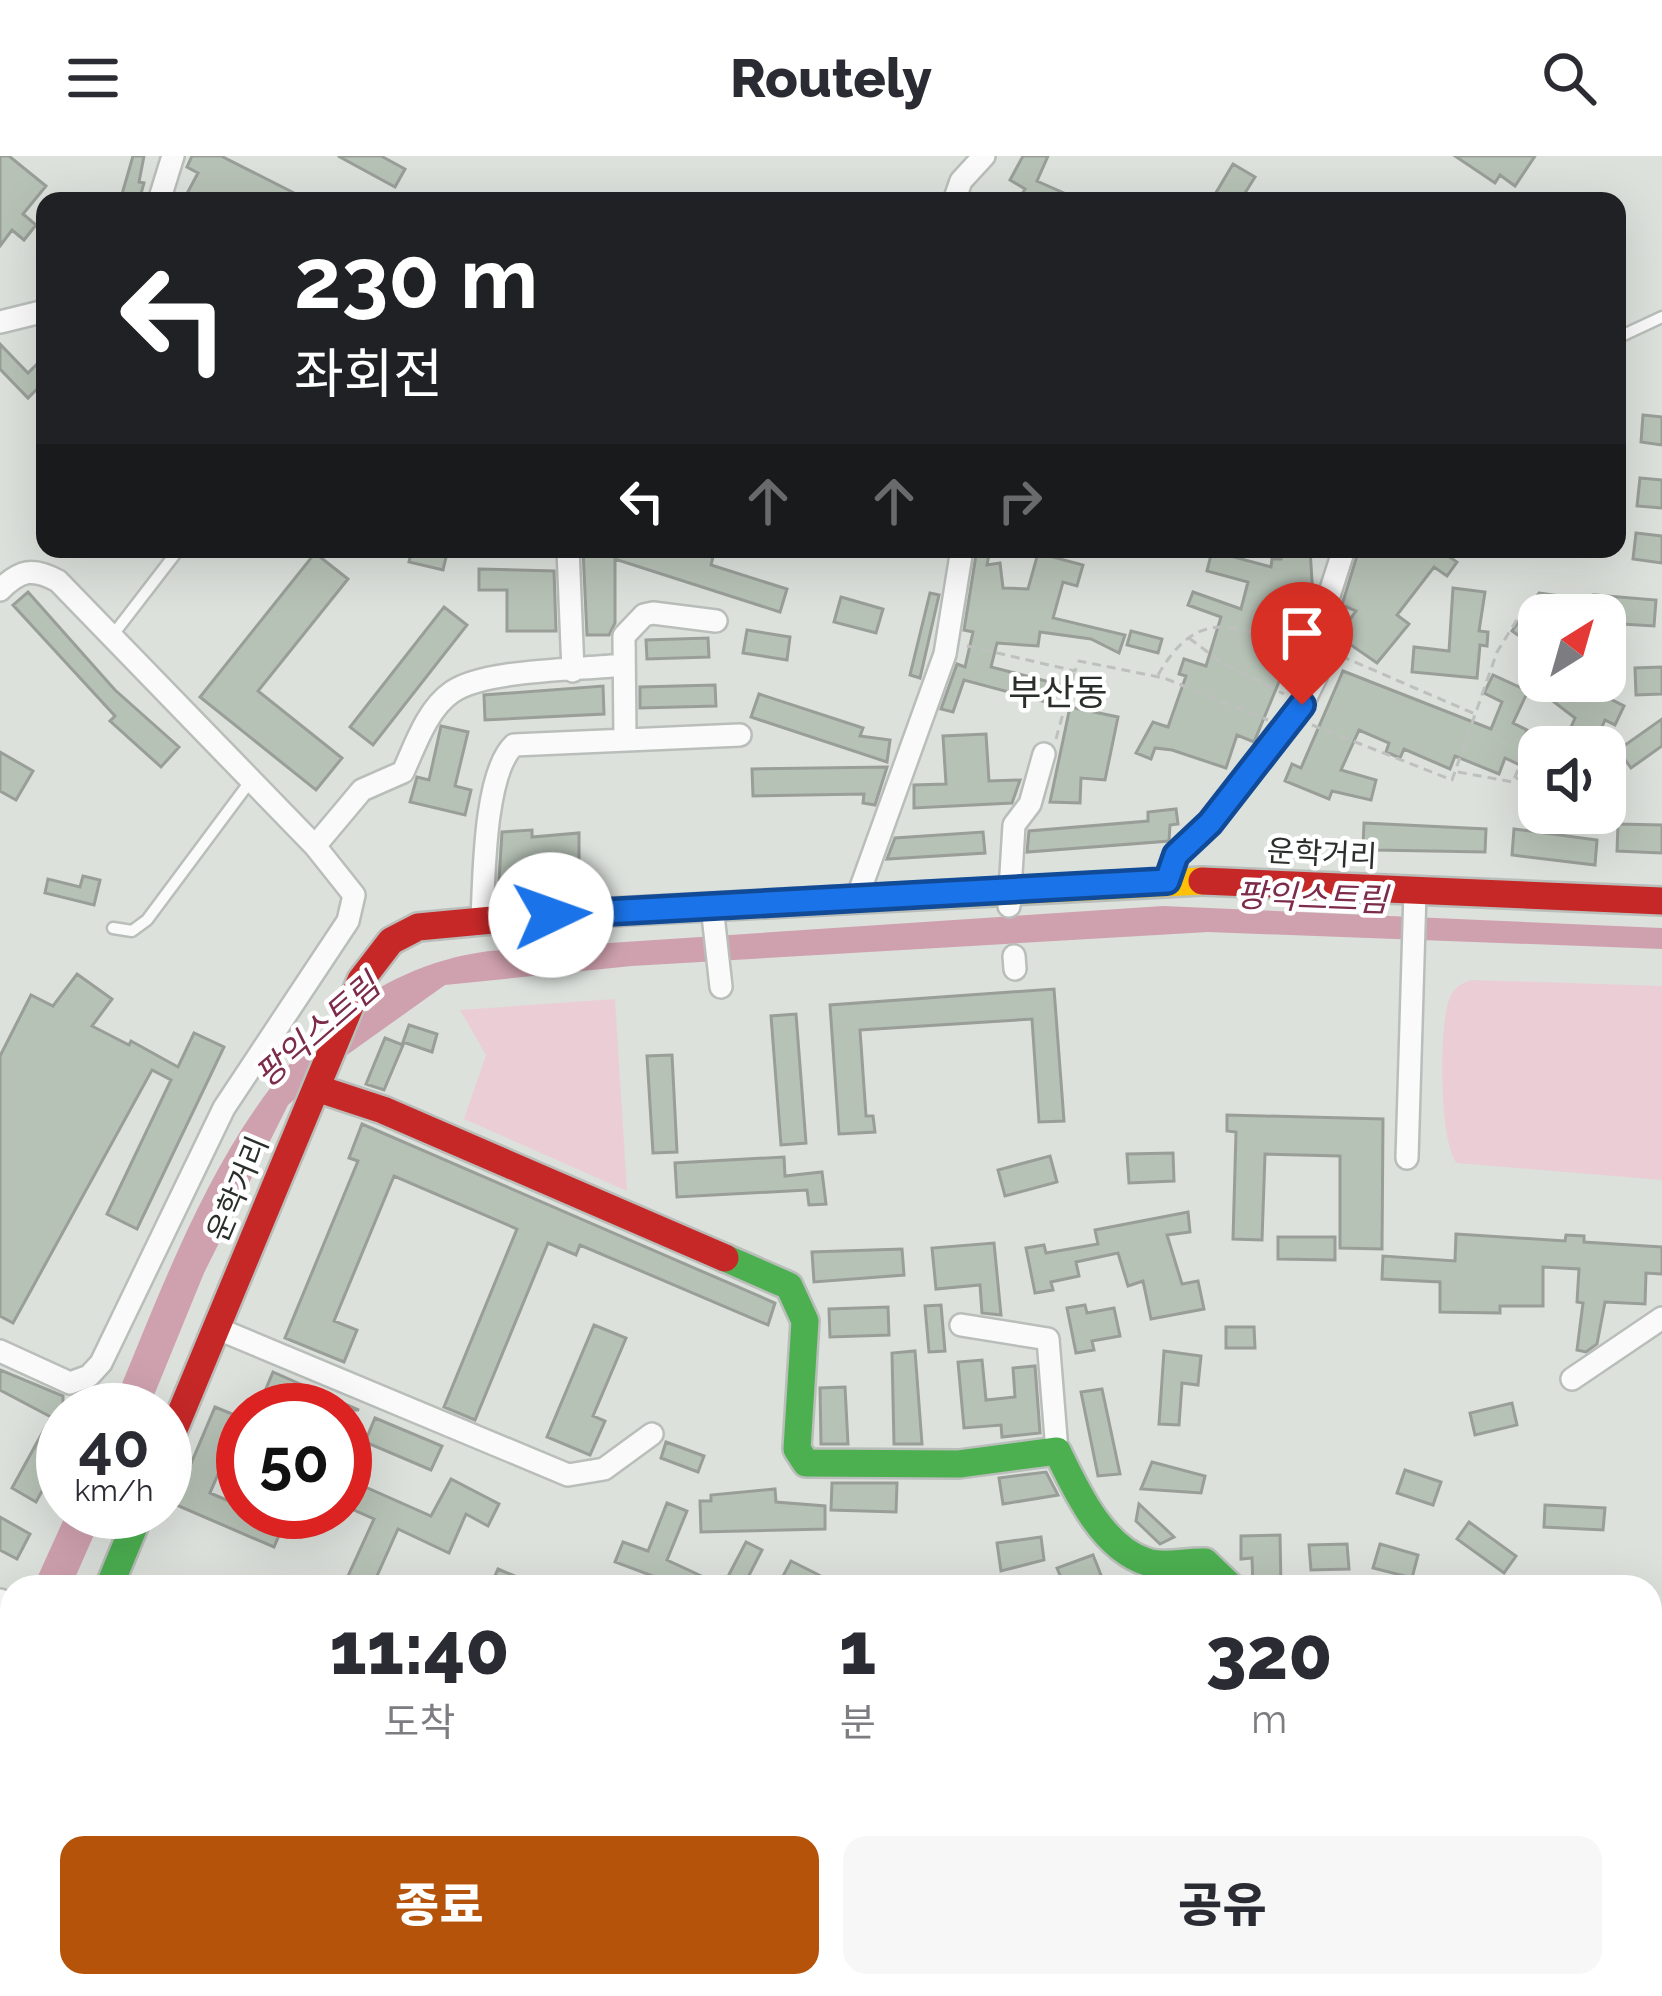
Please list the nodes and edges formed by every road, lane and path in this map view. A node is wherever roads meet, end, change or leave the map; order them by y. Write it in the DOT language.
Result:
graph roads {
  1 [pos="173,156"];
  2 [pos="984,156"];
  3 [pos="162,192"];
  4 [pos="957,192"];
  5 [pos="36,312"];
  6 [pos="1662,316"];
  7 [pos="0,322"];
  8 [pos="1626,334"];
  9 [pos="172,558"];
  10 [pos="568,558"];
  11 [pos="961,558"];
  12 [pos="1341,558"];
  13 [pos="0,590"];
  14 [pos="1518,615"];
  15 [pos="716,621"];
  16 [pos="112,636"];
  17 [pos="1188,637"];
  18 [pos="947,642"];
  19 [pos="1280,644"];
  20 [pos="1323,648"];
  21 [pos="622,665"];
  22 [pos="573,671"];
  23 [pos="1075,671"];
  24 [pos="1157,677"];
  25 [pos="1478,715"];
  26 [pos="1294,716"];
  27 [pos="740,735"];
  28 [pos="625,739"];
  29 [pos="1044,754"];
  30 [pos="1518,768"];
  31 [pos="1456,771"];
  32 [pos="1514,777"];
  33 [pos="1518,778"];
  34 [pos="252,779"];
  35 [pos="315,846"];
  36 [pos="1167,881"];
  37 [pos="1010,899"];
  38 [pos="856,901"];
  39 [pos="1414,902"];
  40 [pos="1662,902"];
  41 [pos="714,915"];
  42 [pos="482,920"];
  43 [pos="113,928"];
  44 [pos="720,980"];
  45 [pos="318,1083"];
  46 [pos="1407,1158"];
  47 [pos="1662,1318"];
  48 [pos="961,1324"];
  49 [pos="216,1328"];
  50 [pos="0,1351"];
  51 [pos="1572,1378"];
  52 [pos="192,1386"];
  53 [pos="652,1434"];
  54 [pos="1057,1451"];
  55 [pos="129,1539"];
  56 [pos="114,1575"];
  57 [pos="1219,1575"];
  1 -- 3 [label="street"];
  2 -- 4 [label="street"];
  5 -- 7 [label="street"];
  6 -- 8 [label="lane"];
  9 -- 16 [label="lane"];
  10 -- 22 [label="street"];
  11 -- 18 [label="street"];
  12 -- 20 [label="street"];
  13 -- 16 [label="street"];
  14 -- 25 [label="path"];
  15 -- 21 [label="street"];
  16 -- 34 [label="street"];
  17 -- 19 [label="path"];
  17 -- 24 [label="path"];
  17 -- 26 [label="path"];
  18 -- 23 [label="path"];
  18 -- 38 [label="street"];
  20 -- 25 [label="path"];
  20 -- 26 [label="street"];
  21 -- 22 [label="street"];
  21 -- 28 [label="street"];
  22 -- 35 [label="street"];
  23 -- 24 [label="path"];
  23 -- 29 [label="path"];
  24 -- 26 [label="path"];
  25 -- 31 [label="path"];
  26 -- 31 [label="path"];
  26 -- 36 [label="street"];
  27 -- 28 [label="street"];
  28 -- 42 [label="street"];
  29 -- 37 [label="street"];
  30 -- 32 [label="path"];
  31 -- 32 [label="path"];
  32 -- 33 [label="path"];
  34 -- 35 [label="street"];
  34 -- 43 [label="lane"];
  35 -- 50 [label="street"];
  36 -- 37 [label="main road, 운학거리"];
  36 -- 39 [label="main road, 운학거리"];
  37 -- 38 [label="main road, 운학거리"];
  38 -- 41 [label="main road, 운학거리"];
  39 -- 40 [label="main road, 운학거리"];
  39 -- 46 [label="street"];
  41 -- 42 [label="main road, 운학거리"];
  41 -- 44 [label="street"];
  42 -- 45 [label="main road, 운학거리"];
  45 -- 49 [label="main road, 운학거리"];
  45 -- 54 [label="main road"];
  47 -- 51 [label="street"];
  48 -- 54 [label="street"];
  49 -- 52 [label="main road, 운학거리"];
  49 -- 53 [label="street"];
  54 -- 57 [label="main road"];
  55 -- 56 [label="main road"];
}
